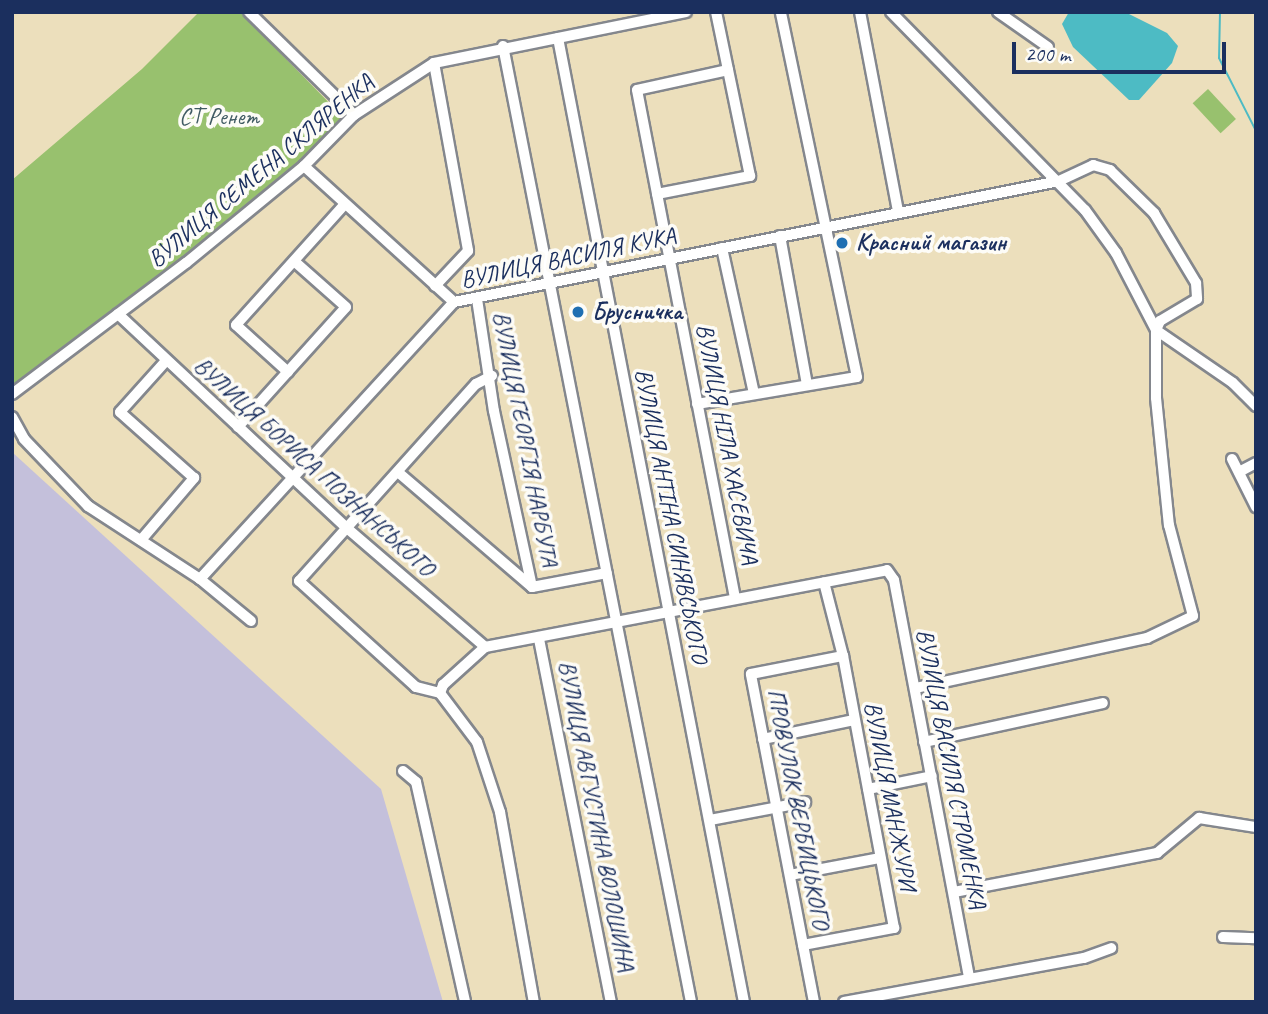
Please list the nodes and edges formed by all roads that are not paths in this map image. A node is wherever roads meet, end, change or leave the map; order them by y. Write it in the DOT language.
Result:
graph roads {
  1 [pos="249,12"];
  2 [pos="686,12"];
  3 [pos="716,12"];
  4 [pos="780,12"];
  5 [pos="859,12"];
  6 [pos="891,12"];
  7 [pos="998,12"];
  8 [pos="558,38"];
  9 [pos="503,46"];
  10 [pos="1048,47"];
  11 [pos="434,63"];
  12 [pos="728,70"];
  13 [pos="354,115"];
  14 [pos="304,166"];
  15 [pos="1059,181"];
  16 [pos="657,194"];
  17 [pos="345,204"];
  18 [pos="898,212"];
  19 [pos="826,228"];
  20 [pos="780,236"];
  21 [pos="722,248"];
  22 [pos="669,257"];
  23 [pos="294,261"];
  24 [pos="602,271"];
  25 [pos="551,282"];
  26 [pos="435,286"];
  27 [pos="477,299"];
  28 [pos="454,302"];
  29 [pos="118,314"];
  30 [pos="1156,330"];
  31 [pos="165,362"];
  32 [pos="288,372"];
  33 [pos="492,376"];
  34 [pos="807,385"];
  35 [pos="12,394"];
  36 [pos="754,394"];
  37 [pos="697,404"];
  38 [pos="1256,406"];
  39 [pos="12,417"];
  40 [pos="238,427"];
  41 [pos="1232,459"];
  42 [pos="1256,463"];
  43 [pos="1239,472"];
  44 [pos="399,473"];
  45 [pos="293,478"];
  46 [pos="1256,508"];
  47 [pos="348,528"];
  48 [pos="141,540"];
  49 [pos="607,573"];
  50 [pos="200,579"];
  51 [pos="824,582"];
  52 [pos="532,587"];
  53 [pos="735,598"];
  54 [pos="668,614"];
  55 [pos="251,621"];
  56 [pos="617,622"];
  57 [pos="539,639"];
  58 [pos="485,646"];
  59 [pos="843,656"];
  60 [pos="915,688"];
  61 [pos="440,693"];
  62 [pos="1102,703"];
  63 [pos="854,720"];
  64 [pos="763,739"];
  65 [pos="924,742"];
  66 [pos="402,771"];
  67 [pos="932,776"];
  68 [pos="868,789"];
  69 [pos="805,802"];
  70 [pos="775,808"];
  71 [pos="710,820"];
  72 [pos="1256,827"];
  73 [pos="880,858"];
  74 [pos="790,875"];
  75 [pos="954,892"];
  76 [pos="1223,937"];
  77 [pos="1256,938"];
  78 [pos="803,945"];
  79 [pos="1111,948"];
  80 [pos="969,978"];
  81 [pos="465,1002"];
  82 [pos="534,1002"];
  83 [pos="611,1002"];
  84 [pos="691,1002"];
  85 [pos="744,1002"];
  86 [pos="814,1002"];
  87 [pos="844,1002"];
  1 -- 13 [label="street"];
  2 -- 8 [label="street, ВУЛИЦЯ СЕМЕНА СКЛЯРЕНКА"];
  3 -- 12 [label="street"];
  4 -- 19 [label="street"];
  5 -- 18 [label="street"];
  6 -- 15 [label="street"];
  7 -- 10 [label="street"];
  8 -- 9 [label="street, ВУЛИЦЯ СЕМЕНА СКЛЯРЕНКА"];
  8 -- 24 [label="street, ВУЛИЦЯ АНТІНА СИНЯВСЬКОГО"];
  9 -- 11 [label="street, ВУЛИЦЯ СЕМЕНА СКЛЯРЕНКА"];
  9 -- 25 [label="street"];
  11 -- 13 [label="street, ВУЛИЦЯ СЕМЕНА СКЛЯРЕНКА"];
  11 -- 26 [label="street"];
  12 -- 16 [label="street, ВУЛИЦЯ НІЛА ХАСЕВИЧА"];
  12 -- 16 [label="street"];
  13 -- 14 [label="street, ВУЛИЦЯ СЕМЕНА СКЛЯРЕНКА"];
  14 -- 17 [label="street"];
  14 -- 29 [label="street, ВУЛИЦЯ СЕМЕНА СКЛЯРЕНКА"];
  15 -- 18 [label="street, ВУЛИЦЯ ВАСИЛЯ КУКА"];
  15 -- 30 [label="street"];
  15 -- 30 [label="street, ВУЛИЦЯ ВАСИЛЯ КУКА"];
  16 -- 22 [label="street, ВУЛИЦЯ НІЛА ХАСЕВИЧА"];
  17 -- 23 [label="street"];
  17 -- 26 [label="street"];
  18 -- 19 [label="street, ВУЛИЦЯ ВАСИЛЯ КУКА"];
  19 -- 20 [label="street, ВУЛИЦЯ ВАСИЛЯ КУКА"];
  19 -- 34 [label="street"];
  20 -- 21 [label="street, ВУЛИЦЯ ВАСИЛЯ КУКА"];
  20 -- 34 [label="street"];
  21 -- 22 [label="street, ВУЛИЦЯ ВАСИЛЯ КУКА"];
  21 -- 36 [label="street"];
  22 -- 24 [label="street, ВУЛИЦЯ ВАСИЛЯ КУКА"];
  22 -- 37 [label="street, ВУЛИЦЯ НІЛА ХАСЕВИЧА"];
  23 -- 32 [label="street"];
  23 -- 32 [label="street"];
  24 -- 25 [label="street, ВУЛИЦЯ ВАСИЛЯ КУКА"];
  24 -- 54 [label="street, ВУЛИЦЯ АНТІНА СИНЯВСЬКОГО"];
  25 -- 27 [label="street, ВУЛИЦЯ ВАСИЛЯ КУКА"];
  25 -- 49 [label="street"];
  26 -- 28 [label="street"];
  27 -- 28 [label="street, ВУЛИЦЯ ВАСИЛЯ КУКА"];
  27 -- 33 [label="street, ВУЛИЦЯ ГЕОРГІЯ НАРБУТА"];
  28 -- 45 [label="street, ВУЛИЦЯ ВАСИЛЯ КУКА"];
  29 -- 31 [label="street, ВУЛИЦЯ БОРИСА ПОЗНАНСЬКОГО"];
  29 -- 35 [label="street, ВУЛИЦЯ СЕМЕНА СКЛЯРЕНКА"];
  30 -- 38 [label="street"];
  30 -- 60 [label="street"];
  31 -- 40 [label="street, ВУЛИЦЯ БОРИСА ПОЗНАНСЬКОГО"];
  31 -- 48 [label="street"];
  32 -- 40 [label="street"];
  33 -- 44 [label="street"];
  33 -- 52 [label="street, ВУЛИЦЯ ГЕОРГІЯ НАРБУТА"];
  34 -- 36 [label="street"];
  36 -- 37 [label="street"];
  37 -- 53 [label="street, ВУЛИЦЯ НІЛА ХАСЕВИЧА"];
  39 -- 48 [label="street"];
  40 -- 45 [label="street, ВУЛИЦЯ БОРИСА ПОЗНАНСЬКОГО"];
  41 -- 43 [label="street"];
  42 -- 43 [label="street"];
  43 -- 46 [label="street"];
  44 -- 47 [label="street"];
  44 -- 52 [label="street"];
  45 -- 47 [label="street, ВУЛИЦЯ БОРИСА ПОЗНАНСЬКОГО"];
  45 -- 50 [label="street, ВУЛИЦЯ ВАСИЛЯ КУКА"];
  47 -- 58 [label="street, ВУЛИЦЯ БОРИСА ПОЗНАНСЬКОГО"];
  47 -- 61 [label="street"];
  48 -- 50 [label="street"];
  49 -- 52 [label="street"];
  49 -- 56 [label="street"];
  50 -- 55 [label="street"];
  51 -- 53 [label="street"];
  51 -- 59 [label="street, ВУЛИЦЯ МАНЖУРИ"];
  51 -- 60 [label="street, ВУЛИЦЯ ВАСИЛЯ СТРОМЕНКА"];
  53 -- 54 [label="street"];
  54 -- 56 [label="street"];
  54 -- 71 [label="street, ВУЛИЦЯ АНТІНА СИНЯВСЬКОГО"];
  56 -- 57 [label="street"];
  56 -- 84 [label="street"];
  57 -- 58 [label="street"];
  57 -- 83 [label="street, ВУЛИЦЯ АВГУСТИНА ВОЛОШИНА"];
  58 -- 61 [label="street"];
  59 -- 63 [label="street, ВУЛИЦЯ МАНЖУРИ"];
  59 -- 64 [label="street, ПРОВУЛОК ВЕРБИЦЬКОГО"];
  60 -- 65 [label="street, ВУЛИЦЯ ВАСИЛЯ СТРОМЕНКА"];
  61 -- 82 [label="street"];
  62 -- 65 [label="street"];
  63 -- 64 [label="street"];
  63 -- 68 [label="street, ВУЛИЦЯ МАНЖУРИ"];
  64 -- 70 [label="street, ПРОВУЛОК ВЕРБИЦЬКОГО"];
  65 -- 67 [label="street, ВУЛИЦЯ ВАСИЛЯ СТРОМЕНКА"];
  66 -- 81 [label="street"];
  67 -- 68 [label="street"];
  67 -- 75 [label="street, ВУЛИЦЯ ВАСИЛЯ СТРОМЕНКА"];
  68 -- 73 [label="street, ВУЛИЦЯ МАНЖУРИ"];
  69 -- 70 [label="street"];
  70 -- 71 [label="street"];
  70 -- 74 [label="street, ПРОВУЛОК ВЕРБИЦЬКОГО"];
  71 -- 85 [label="street, ВУЛИЦЯ АНТІНА СИНЯВСЬКОГО"];
  72 -- 75 [label="street"];
  73 -- 74 [label="street"];
  73 -- 78 [label="street, ВУЛИЦЯ МАНЖУРИ"];
  74 -- 78 [label="street, ПРОВУЛОК ВЕРБИЦЬКОГО"];
  75 -- 80 [label="street, ВУЛИЦЯ ВАСИЛЯ СТРОМЕНКА"];
  76 -- 77 [label="street"];
  78 -- 86 [label="street, ПРОВУЛОК ВЕРБИЦЬКОГО"];
  79 -- 80 [label="street"];
  80 -- 87 [label="street"];
}
